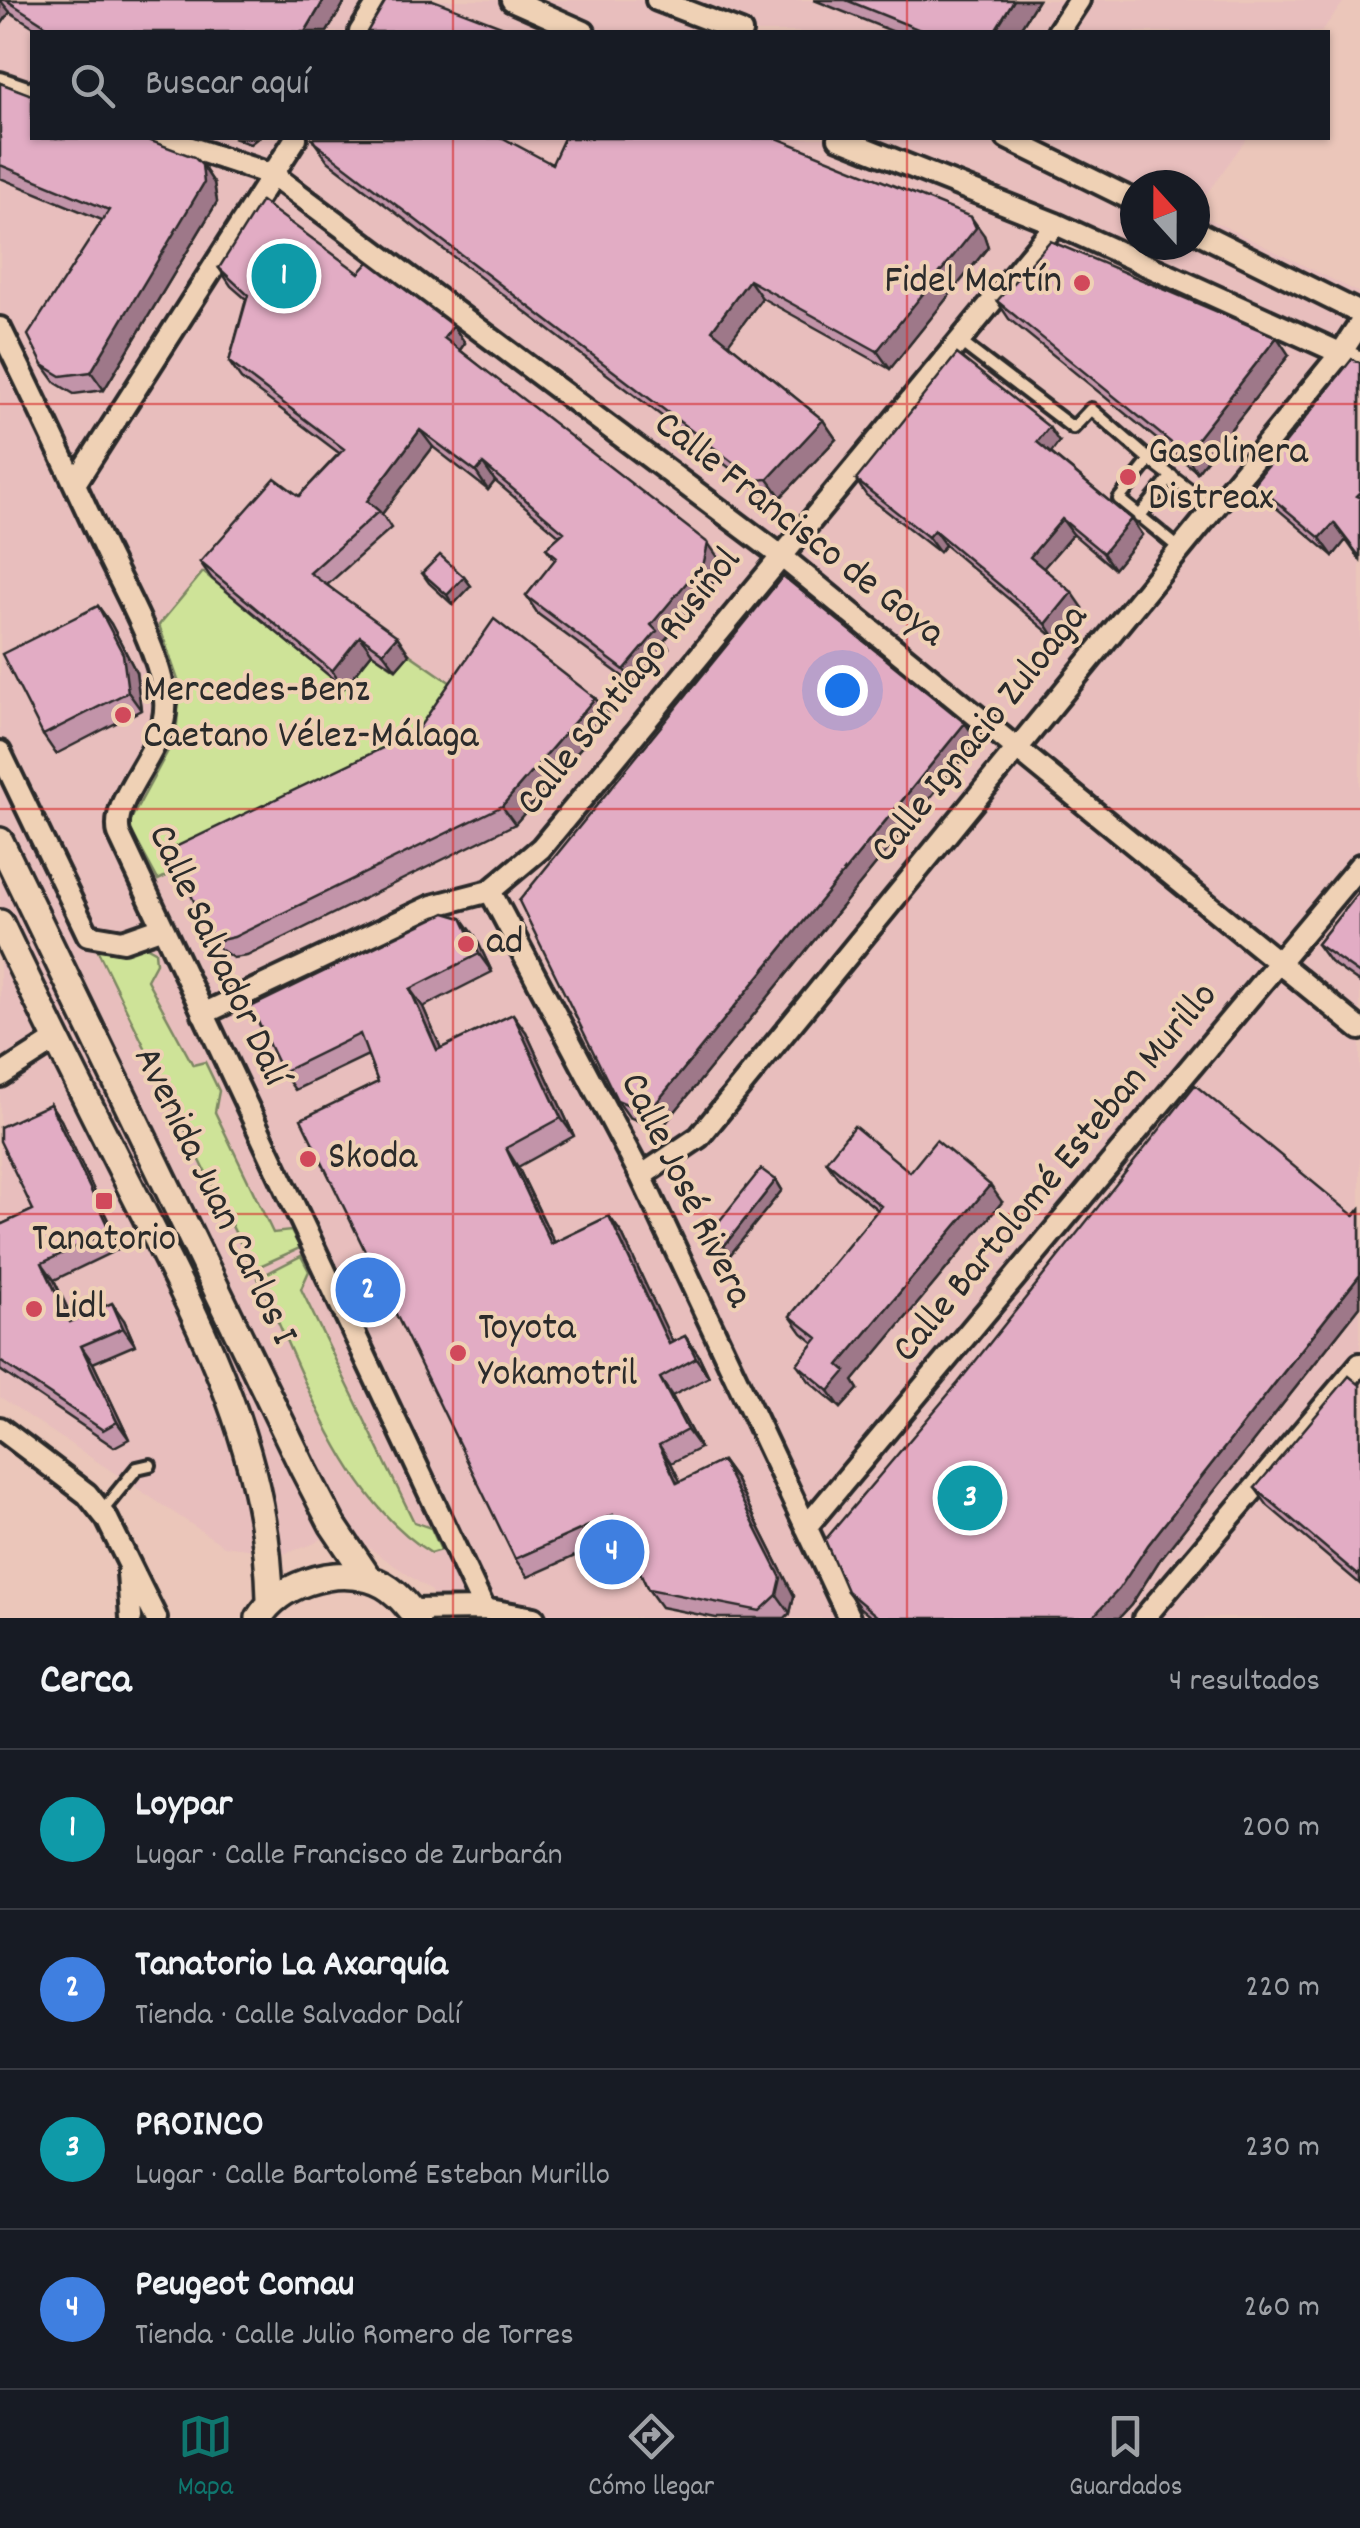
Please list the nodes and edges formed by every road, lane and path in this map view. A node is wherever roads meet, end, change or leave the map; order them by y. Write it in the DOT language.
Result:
graph roads {
  1 [pos="380,0"];
  2 [pos="512,0"];
  3 [pos="657,0"];
  4 [pos="1079,0"];
  5 [pos="361,30"];
  6 [pos="580,30"];
  7 [pos="736,30"];
  8 [pos="1059,30"];
  9 [pos="0,83"];
  10 [pos="30,93"];
  11 [pos="167,140"];
  12 [pos="295,140"];
  13 [pos="844,140"];
  14 [pos="1012,140"];
  15 [pos="273,176"];
  16 [pos="1120,194"];
  17 [pos="1056,224"];
  18 [pos="1210,238"];
  19 [pos="1360,312"];
  20 [pos="1360,324"];
  21 [pos="0,328"];
  22 [pos="959,341"];
  23 [pos="1350,358"];
  24 [pos="1150,460"];
  25 [pos="1172,476"];
  26 [pos="76,482"];
  27 [pos="1213,508"];
  28 [pos="1140,516"];
  29 [pos="1180,548"];
  30 [pos="781,556"];
  31 [pos="1014,748"];
  32 [pos="0,752"];
  33 [pos="0,841"];
  34 [pos="1360,866"];
  35 [pos="490,891"];
  36 [pos="0,923"];
  37 [pos="160,928"];
  38 [pos="1279,965"];
  39 [pos="204,1014"];
  40 [pos="1360,1029"];
  41 [pos="56,1040"];
  42 [pos="0,1076"];
  43 [pos="642,1176"];
  44 [pos="1360,1364"];
  45 [pos="0,1428"];
  46 [pos="150,1464"];
  47 [pos="101,1512"];
  48 [pos="806,1527"];
  49 [pos="126,1561"];
  50 [pos="369,1579"];
  51 [pos="264,1609"];
  52 [pos="484,1609"];
  53 [pos="414,1614"];
  54 [pos="131,1618"];
  55 [pos="156,1618"];
  56 [pos="534,1618"];
  57 [pos="849,1618"];
  58 [pos="1144,1618"];
  1 -- 5 [label="street"];
  2 -- 6 [label="street"];
  3 -- 7 [label="street"];
  4 -- 8 [label="street"];
  9 -- 10 [label="street"];
  11 -- 15 [label="street, Calle Francisco de Goya"];
  12 -- 15 [label="street"];
  13 -- 17 [label="street"];
  14 -- 16 [label="street"];
  15 -- 26 [label="street"];
  15 -- 30 [label="street, Calle Francisco de Goya"];
  17 -- 22 [label="street, Calle Santiago Rusiñol"];
  17 -- 23 [label="street"];
  18 -- 19 [label="street"];
  20 -- 23 [label="street, Calle Ignacio Zuloaga"];
  21 -- 26 [label="street, Calle Salvador Dalí"];
  22 -- 24 [label="lane"];
  22 -- 30 [label="street, Calle Santiago Rusiñol"];
  23 -- 27 [label="street, Calle Ignacio Zuloaga"];
  24 -- 25 [label="lane"];
  24 -- 28 [label="lane"];
  25 -- 27 [label="lane"];
  25 -- 28 [label="lane"];
  26 -- 37 [label="street, Calle Salvador Dalí"];
  27 -- 29 [label="street, Calle Ignacio Zuloaga"];
  28 -- 29 [label="lane"];
  29 -- 31 [label="street, Calle Ignacio Zuloaga"];
  30 -- 31 [label="street, Calle Francisco de Goya"];
  30 -- 35 [label="street, Calle Santiago Rusiñol"];
  31 -- 38 [label="street, Calle Francisco de Goya"];
  31 -- 43 [label="street, Calle Ignacio Zuloaga"];
  32 -- 37 [label="street"];
  33 -- 50 [label="street, Avenida Juan Carlos I"];
  34 -- 38 [label="street, Calle Bartolomé Esteban Murillo"];
  35 -- 39 [label="street, Calle Santiago Rusiñol"];
  35 -- 43 [label="street, Calle José Rivera"];
  36 -- 41 [label="street, Avenida Juan Carlos I"];
  37 -- 39 [label="street, Calle Salvador Dalí"];
  38 -- 40 [label="street, Calle Francisco de Goya"];
  38 -- 48 [label="street, Calle Bartolomé Esteban Murillo"];
  39 -- 52 [label="street, Calle Salvador Dalí"];
  41 -- 42 [label="street"];
  41 -- 51 [label="street, Avenida Juan Carlos I"];
  43 -- 48 [label="street, Calle José Rivera"];
  44 -- 58 [label="street"];
  45 -- 47 [label="street"];
  46 -- 47 [label="lane"];
  47 -- 49 [label="street"];
  48 -- 57 [label="street, Calle José Rivera"];
  49 -- 54 [label="street"];
  49 -- 55 [label="street"];
  50 -- 51 [label="street"];
  50 -- 53 [label="street"];
  52 -- 53 [label="street"];
  52 -- 56 [label="street"];
}
